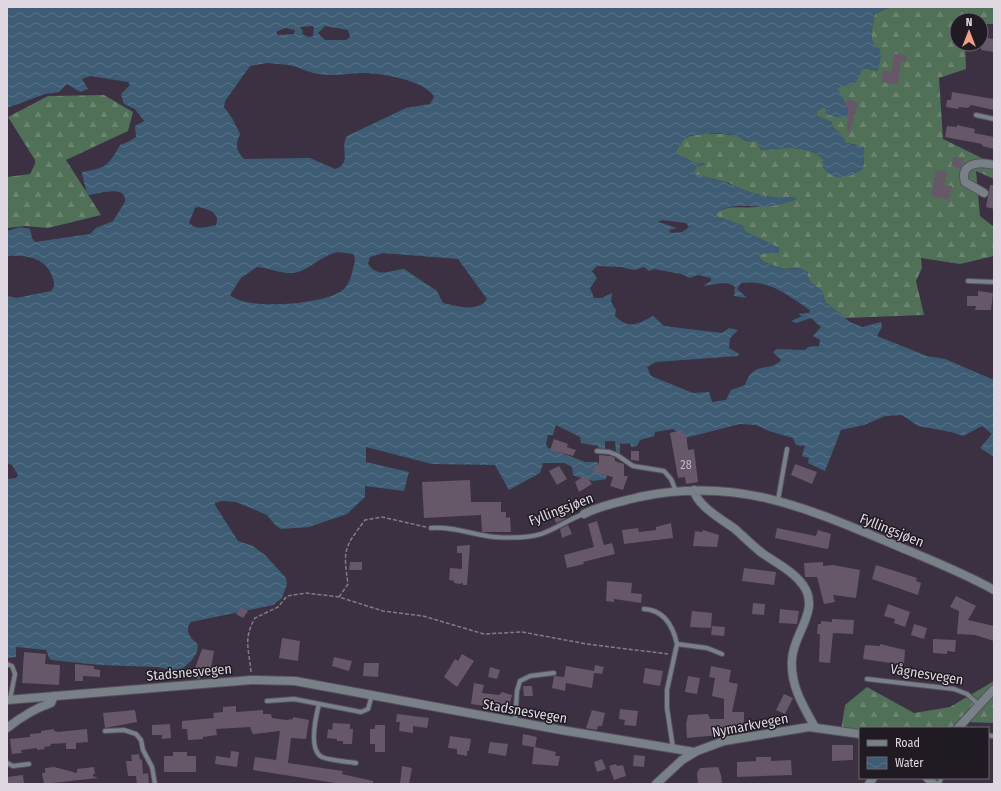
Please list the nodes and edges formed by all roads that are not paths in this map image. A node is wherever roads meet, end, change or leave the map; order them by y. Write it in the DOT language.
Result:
graph roads {
  1 [pos="976,115"];
  2 [pos="994,119"];
  3 [pos="994,165"];
  4 [pos="984,193"];
  5 [pos="968,281"];
  6 [pos="994,282"];
  7 [pos="787,449"];
  8 [pos="598,451"];
  9 [pos="694,490"];
  10 [pos="676,491"];
  11 [pos="778,500"];
  12 [pos="584,514"];
  13 [pos="431,528"];
  14 [pos="994,590"];
  15 [pos="644,609"];
  16 [pos="677,644"];
  17 [pos="722,654"];
  18 [pos="7,664"];
  19 [pos="554,673"];
  20 [pos="867,679"];
  21 [pos="994,689"];
  22 [pos="373,695"];
  23 [pos="54,696"];
  24 [pos="9,700"];
  25 [pos="266,701"];
  26 [pos="319,704"];
  27 [pos="978,704"];
  28 [pos="515,722"];
  29 [pos="815,727"];
  30 [pos="959,727"];
  31 [pos="7,728"];
  32 [pos="105,731"];
  33 [pos="859,734"];
  34 [pos="674,748"];
  35 [pos="694,752"];
  36 [pos="7,763"];
  37 [pos="356,763"];
  38 [pos="30,764"];
  39 [pos="665,781"];
  40 [pos="155,784"];
  41 [pos="656,784"];
  1 -- 2 [label="lane"];
  3 -- 4 [label="street"];
  5 -- 6 [label="lane"];
  7 -- 11 [label="lane"];
  8 -- 10 [label="lane"];
  9 -- 10 [label="street, Fyllingsjøen"];
  9 -- 11 [label="street, Fyllingsjøen"];
  9 -- 29 [label="street, Nymarkvegen"];
  10 -- 12 [label="street, Fyllingsjøen"];
  11 -- 14 [label="street, Fyllingsjøen"];
  12 -- 13 [label="lane, Fyllingsjøen"];
  15 -- 16 [label="lane"];
  16 -- 17 [label="lane"];
  16 -- 34 [label="lane"];
  18 -- 24 [label="lane"];
  19 -- 28 [label="lane"];
  20 -- 27 [label="lane, Vågnesvegen"];
  21 -- 27 [label="street"];
  22 -- 23 [label="street, Stadsnesvegen"];
  22 -- 26 [label="lane"];
  22 -- 28 [label="street, Stadsnesvegen"];
  23 -- 24 [label="street, Stadsnesvegen"];
  23 -- 31 [label="street"];
  25 -- 26 [label="lane"];
  26 -- 37 [label="lane"];
  27 -- 30 [label="street"];
  28 -- 34 [label="street, Stadsnesvegen"];
  29 -- 33 [label="street, Nymarkvegen"];
  29 -- 35 [label="street, Nymarkvegen"];
  32 -- 40 [label="lane"];
  34 -- 35 [label="street, Stadsnesvegen"];
  35 -- 39 [label="street, Nymarkvegen"];
  36 -- 38 [label="lane"];
  39 -- 41 [label="street, Nymarkvegen"];
}
